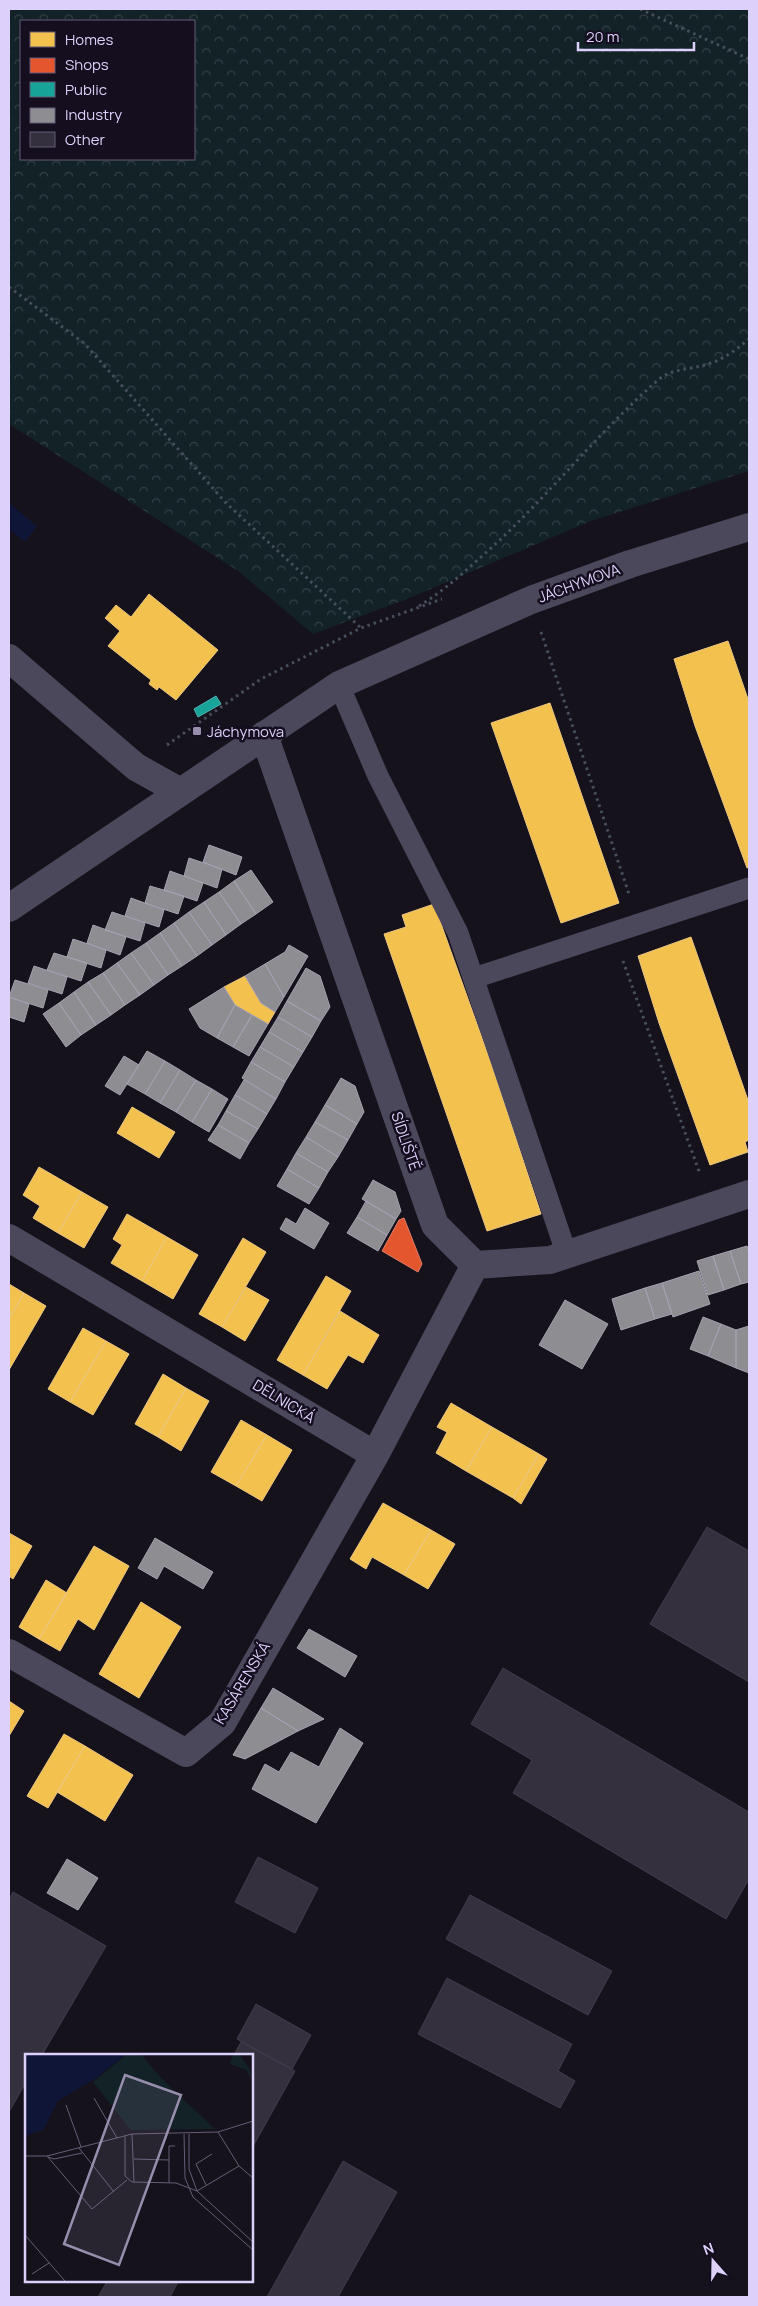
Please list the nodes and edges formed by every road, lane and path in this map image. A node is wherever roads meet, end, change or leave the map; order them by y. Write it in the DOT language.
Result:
graph roads {
  1 [pos="640,9"];
  2 [pos="749,59"];
  3 [pos="9,287"];
  4 [pos="749,339"];
  5 [pos="749,526"];
  6 [pos="410,610"];
  7 [pos="539,626"];
  8 [pos="9,658"];
  9 [pos="339,685"];
  10 [pos="264,735"];
  11 [pos="136,767"];
  12 [pos="179,792"];
  13 [pos="749,888"];
  14 [pos="631,899"];
  15 [pos="9,908"];
  16 [pos="613,933"];
  17 [pos="474,978"];
  18 [pos="701,1177"];
  19 [pos="749,1194"];
  20 [pos="9,1238"];
  21 [pos="567,1255"];
  22 [pos="476,1265"];
  23 [pos="375,1454"];
  24 [pos="9,1653"];
  1 -- 2 [label="path"];
  3 -- 11 [label="path"];
  4 -- 6 [label="path"];
  5 -- 9 [label="street, JÁCHYMOVA"];
  7 -- 14 [label="path"];
  8 -- 11 [label="street"];
  9 -- 10 [label="street, JÁCHYMOVA"];
  9 -- 17 [label="lane"];
  10 -- 12 [label="street, JÁCHYMOVA"];
  10 -- 22 [label="street, SÍDLIŠTĚ"];
  11 -- 12 [label="street"];
  12 -- 15 [label="street, JÁCHYMOVA"];
  13 -- 16 [label="lane"];
  16 -- 17 [label="lane"];
  16 -- 18 [label="path"];
  17 -- 21 [label="lane"];
  19 -- 21 [label="street"];
  20 -- 23 [label="street, DĚLNICKÁ"];
  21 -- 22 [label="street"];
  22 -- 23 [label="street"];
  23 -- 24 [label="street, KASÁRENSKÁ"];
}
